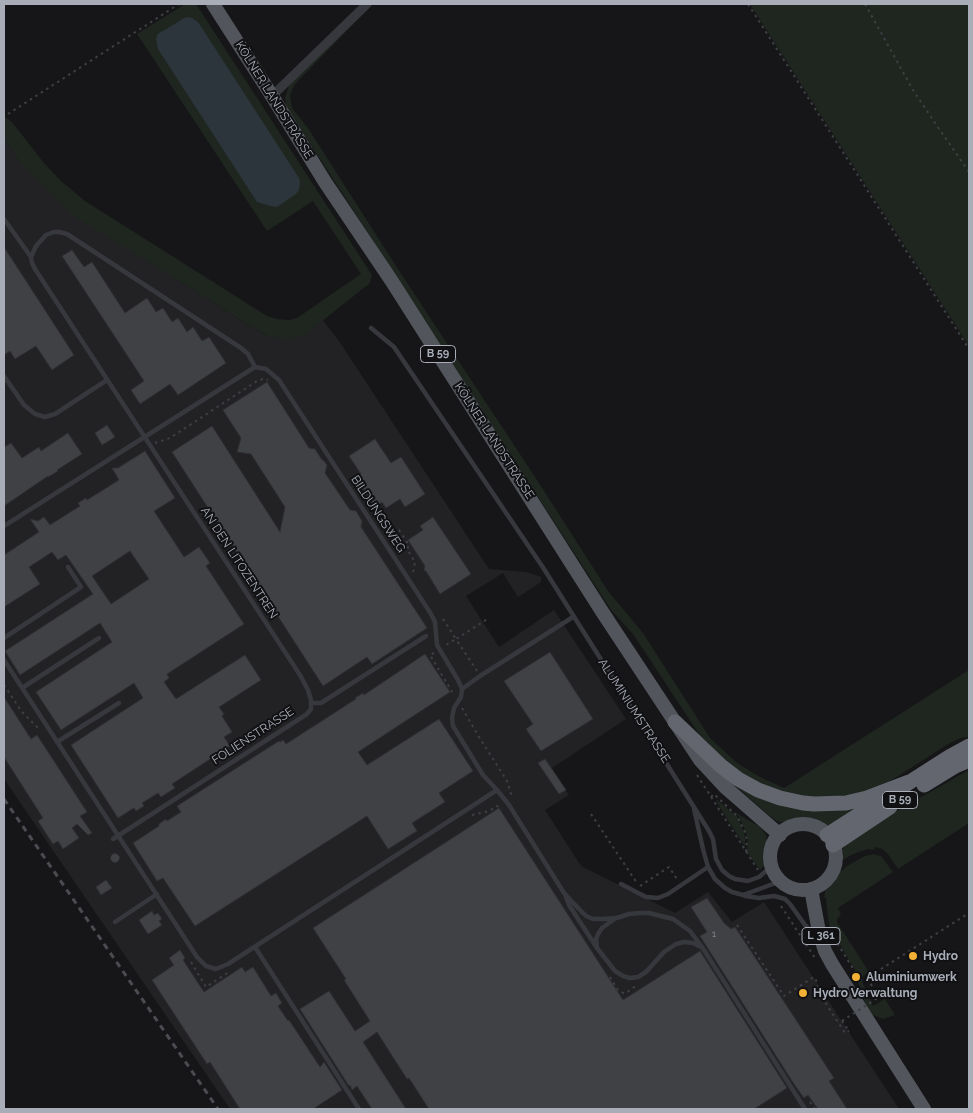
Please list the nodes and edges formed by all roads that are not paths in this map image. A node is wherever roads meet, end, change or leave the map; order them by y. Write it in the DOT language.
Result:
graph roads {
  1 [pos="213,4"];
  2 [pos="367,4"];
  3 [pos="272,96"];
  4 [pos="4,219"];
  5 [pos="31,256"];
  6 [pos="370,328"];
  7 [pos="255,366"];
  8 [pos="4,376"];
  9 [pos="107,380"];
  10 [pos="144,436"];
  11 [pos="4,526"];
  12 [pos="68,567"];
  13 [pos="574,617"];
  14 [pos="426,636"];
  15 [pos="4,638"];
  16 [pos="99,638"];
  17 [pos="4,660"];
  18 [pos="22,688"];
  19 [pos="462,689"];
  20 [pos="119,703"];
  21 [pos="312,703"];
  22 [pos="675,722"];
  23 [pos="57,742"];
  24 [pos="969,746"];
  25 [pos="969,760"];
  26 [pos="909,782"];
  27 [pos="497,790"];
  28 [pos="694,805"];
  29 [pos="780,834"];
  30 [pos="118,835"];
  31 [pos="113,839"];
  32 [pos="830,840"];
  33 [pos="772,866"];
  34 [pos="708,867"];
  35 [pos="781,881"];
  36 [pos="621,884"];
  37 [pos="811,889"];
  38 [pos="564,893"];
  39 [pos="157,894"];
  40 [pos="743,895"];
  41 [pos="617,918"];
  42 [pos="114,922"];
  43 [pos="823,944"];
  44 [pos="255,947"];
  45 [pos="597,948"];
  46 [pos="702,948"];
  47 [pos="359,1109"];
  48 [pos="805,1109"];
  49 [pos="924,1109"];
  1 -- 3 [label="main road, KÖLNER LANDSTRASSE / B 59"];
  2 -- 3 [label="street"];
  3 -- 22 [label="main road, KÖLNER LANDSTRASSE / B 59"];
  4 -- 5 [label="lane, AN DEN LITOZENTREN"];
  5 -- 7 [label="lane"];
  5 -- 9 [label="lane, AN DEN LITOZENTREN"];
  6 -- 13 [label="lane, ALUMINIUMSTRASSE"];
  7 -- 10 [label="lane"];
  7 -- 19 [label="lane, BILDUNGSWEG"];
  8 -- 9 [label="lane"];
  9 -- 10 [label="lane, AN DEN LITOZENTREN"];
  10 -- 11 [label="lane"];
  10 -- 21 [label="lane, AN DEN LITOZENTREN"];
  12 -- 15 [label="lane"];
  13 -- 19 [label="lane"];
  13 -- 28 [label="lane, ALUMINIUMSTRASSE"];
  14 -- 21 [label="lane, FOLIENSTRASSE"];
  16 -- 18 [label="lane"];
  17 -- 18 [label="lane"];
  18 -- 23 [label="lane"];
  19 -- 27 [label="lane"];
  20 -- 23 [label="lane"];
  21 -- 30 [label="lane, FOLIENSTRASSE"];
  22 -- 26 [label="highway"];
  22 -- 29 [label="main road, KÖLNER LANDSTRASSE / B 59"];
  23 -- 30 [label="lane"];
  24 -- 26 [label="highway"];
  25 -- 32 [label="highway, B 59"];
  26 -- 32 [label="highway"];
  27 -- 38 [label="lane"];
  27 -- 44 [label="lane"];
  28 -- 33 [label="lane, ALUMINIUMSTRASSE"];
  28 -- 34 [label="lane, ALUMINIUMSTRASSE"];
  29 -- 32 [label="main road"];
  29 -- 33 [label="main road"];
  30 -- 31 [label="lane, FOLIENSTRASSE"];
  30 -- 39 [label="lane"];
  32 -- 37 [label="main road"];
  33 -- 35 [label="main road"];
  34 -- 36 [label="lane"];
  34 -- 40 [label="lane, ALUMINIUMSTRASSE"];
  35 -- 37 [label="main road"];
  35 -- 40 [label="lane"];
  37 -- 43 [label="main road, L 361"];
  38 -- 41 [label="lane"];
  38 -- 45 [label="lane"];
  39 -- 42 [label="lane"];
  39 -- 44 [label="lane"];
  40 -- 43 [label="lane"];
  41 -- 45 [label="lane"];
  41 -- 46 [label="lane"];
  43 -- 49 [label="main road, L 361"];
  44 -- 47 [label="lane"];
  45 -- 46 [label="lane"];
  46 -- 48 [label="lane"];
}
